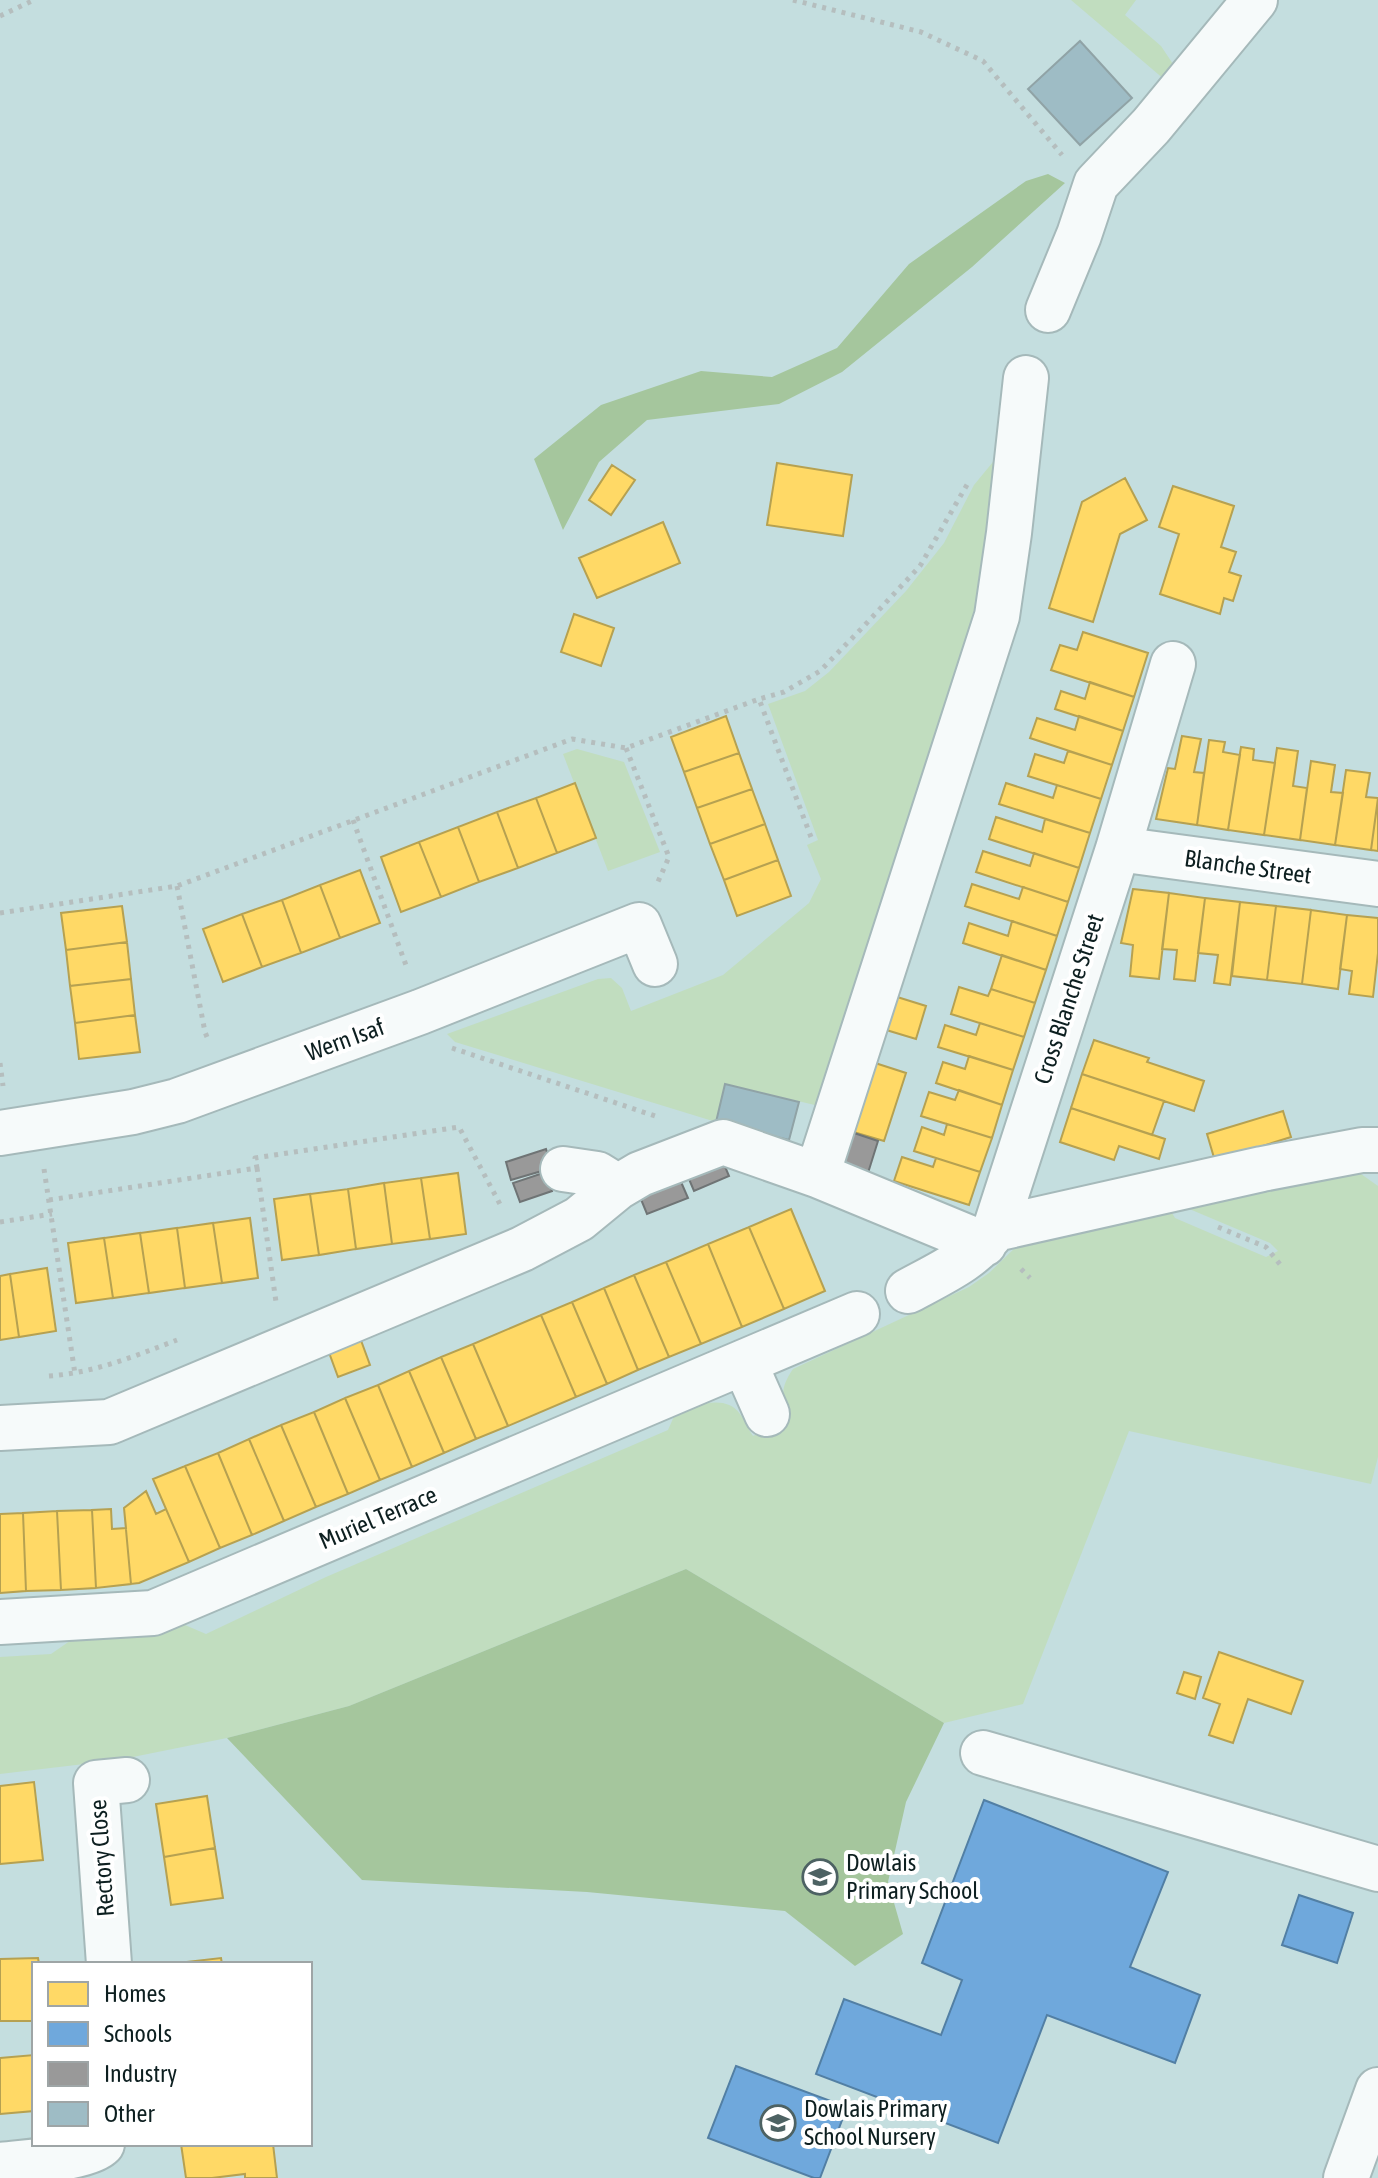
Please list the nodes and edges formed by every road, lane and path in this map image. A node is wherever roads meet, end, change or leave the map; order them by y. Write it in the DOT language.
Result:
graph roads {
  1 [pos="34,0"];
  2 [pos="793,0"];
  3 [pos="1255,0"];
  4 [pos="0,16"];
  5 [pos="1096,184"];
  6 [pos="1048,310"];
  7 [pos="1026,378"];
  8 [pos="973,475"];
  9 [pos="1173,664"];
  10 [pos="759,699"];
  11 [pos="626,748"];
  12 [pos="353,820"];
  13 [pos="811,837"];
  14 [pos="1118,849"];
  15 [pos="1378,884"];
  16 [pos="177,886"];
  17 [pos="0,913"];
  18 [pos="647,945"];
  19 [pos="420,1012"];
  20 [pos="515,1070"];
  21 [pos="224,1084"];
  22 [pos="671,1121"];
  23 [pos="0,1133"];
  24 [pos="1378,1150"];
  25 [pos="43,1158"];
  26 [pos="257,1168"];
  27 [pos="563,1169"];
  28 [pos="817,1175"];
  29 [pos="618,1187"];
  30 [pos="1173,1189"];
  31 [pos="49,1200"];
  32 [pos="504,1211"];
  33 [pos="52,1214"];
  34 [pos="0,1222"];
  35 [pos="990,1236"];
  36 [pos="1283,1268"];
  37 [pos="908,1291"];
  38 [pos="276,1303"];
  39 [pos="857,1314"];
  40 [pos="744,1362"];
  41 [pos="75,1374"];
  42 [pos="767,1414"];
  43 [pos="0,1428"];
  44 [pos="0,1622"];
  45 [pos="983,1753"];
  46 [pos="127,1780"];
  47 [pos="1378,1869"];
  48 [pos="109,1962"];
  49 [pos="1378,2090"];
  50 [pos="100,2146"];
  51 [pos="0,2165"];
  52 [pos="1346,2178"];
  1 -- 4 [label="path"];
  2 -- 5 [label="path"];
  3 -- 5 [label="street"];
  5 -- 6 [label="street"];
  7 -- 28 [label="street"];
  8 -- 10 [label="path"];
  9 -- 14 [label="street, Cross Blanche Street"];
  10 -- 11 [label="path"];
  10 -- 13 [label="path"];
  11 -- 12 [label="path"];
  11 -- 18 [label="path"];
  12 -- 16 [label="path"];
  12 -- 19 [label="path"];
  14 -- 15 [label="street, Blanche Street"];
  14 -- 35 [label="street, Cross Blanche Street"];
  16 -- 17 [label="path"];
  16 -- 21 [label="path"];
  18 -- 19 [label="street, Wern Isaf"];
  19 -- 21 [label="street, Wern Isaf"];
  20 -- 22 [label="path"];
  21 -- 23 [label="street, Wern Isaf"];
  24 -- 30 [label="street"];
  25 -- 31 [label="path"];
  26 -- 31 [label="path"];
  26 -- 32 [label="path"];
  26 -- 38 [label="path"];
  27 -- 29 [label="street"];
  28 -- 29 [label="street"];
  28 -- 35 [label="street"];
  29 -- 43 [label="street"];
  30 -- 35 [label="street"];
  30 -- 36 [label="path"];
  31 -- 33 [label="path"];
  33 -- 34 [label="path"];
  33 -- 41 [label="path"];
  35 -- 37 [label="street"];
  39 -- 40 [label="street, Muriel Terrace"];
  40 -- 42 [label="street"];
  40 -- 44 [label="street, Muriel Terrace"];
  45 -- 47 [label="street"];
  46 -- 48 [label="street, Rectory Close"];
  49 -- 52 [label="street"];
  50 -- 51 [label="street"];
}
